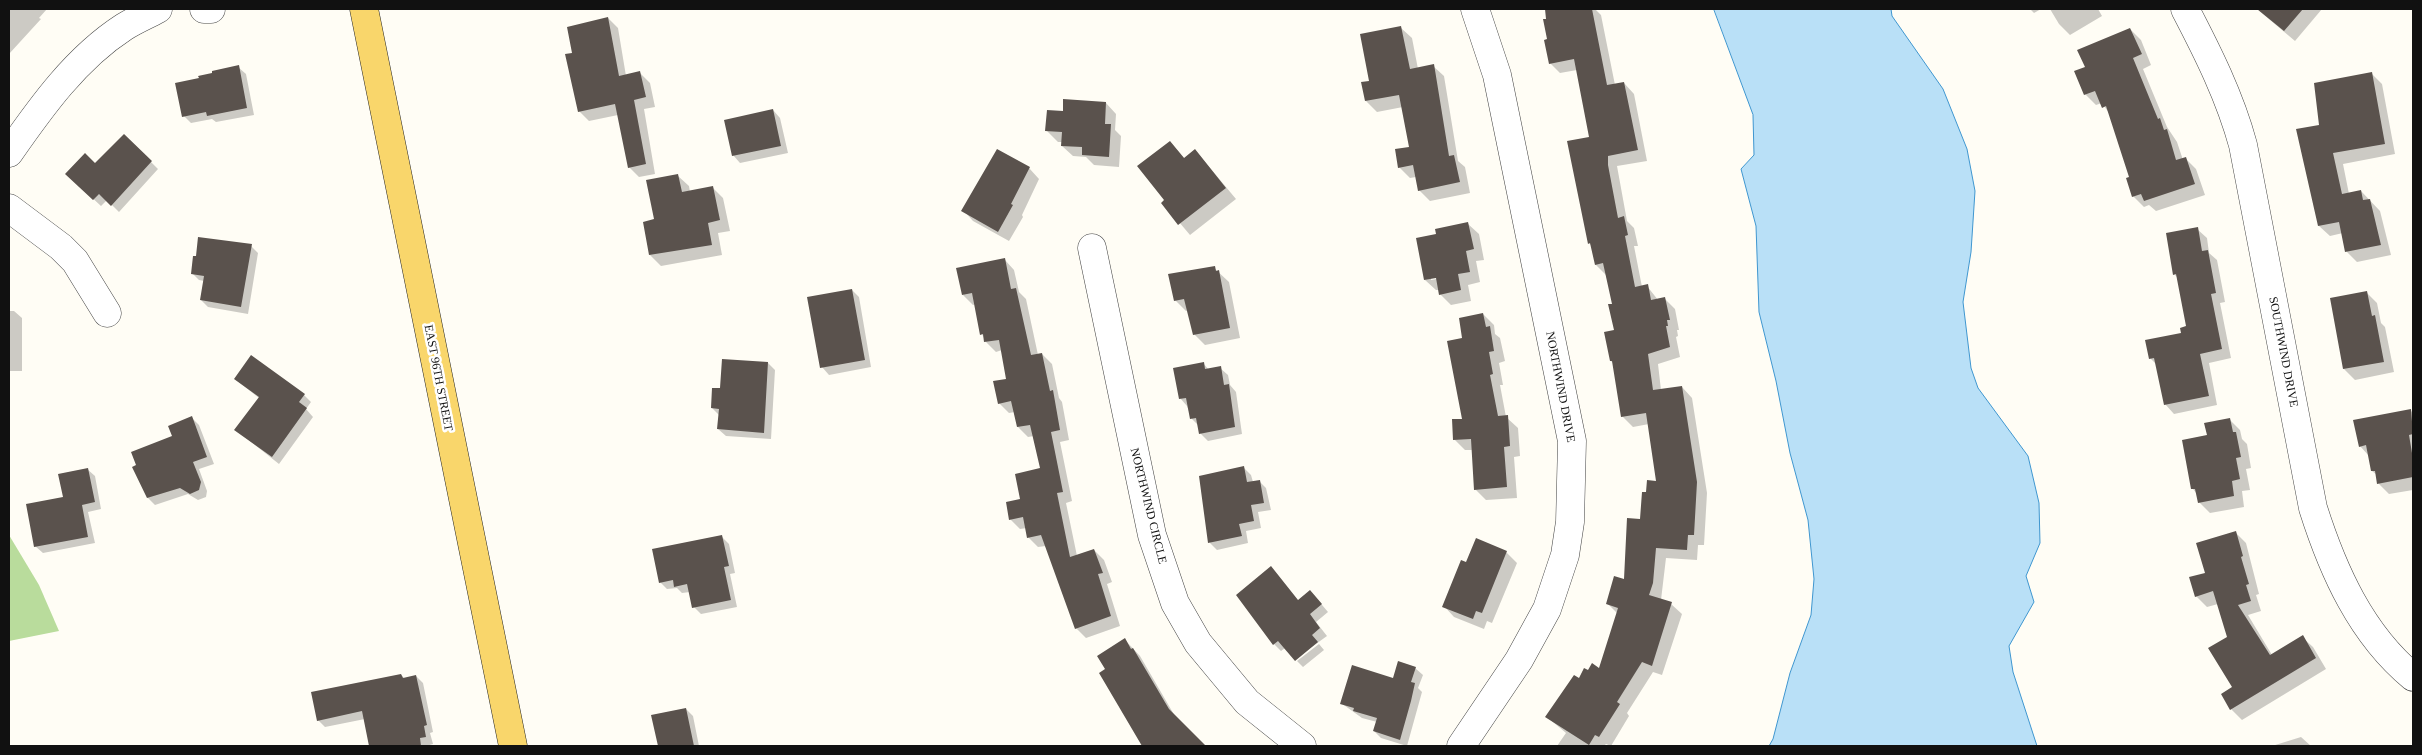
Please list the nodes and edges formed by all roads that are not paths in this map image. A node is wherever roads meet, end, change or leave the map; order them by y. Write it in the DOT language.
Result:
graph roads {
  1 [pos="158,9"];
  2 [pos="204,9"];
  3 [pos="211,9"];
  4 [pos="364,9"];
  5 [pos="1475,9"];
  6 [pos="2185,9"];
  7 [pos="9,153"];
  8 [pos="9,208"];
  9 [pos="1092,248"];
  10 [pos="107,314"];
  11 [pos="2413,677"];
  12 [pos="512,746"];
  13 [pos="1302,746"];
  14 [pos="1461,746"];
  1 -- 7 [label="street"];
  2 -- 3 [label="street"];
  4 -- 12 [label="main road, EAST 96TH STREET"];
  5 -- 14 [label="street, NORTHWIND DRIVE"];
  6 -- 11 [label="street, SOUTHWIND DRIVE"];
  8 -- 10 [label="street"];
  9 -- 13 [label="street, NORTHWIND CIRCLE"];
}
